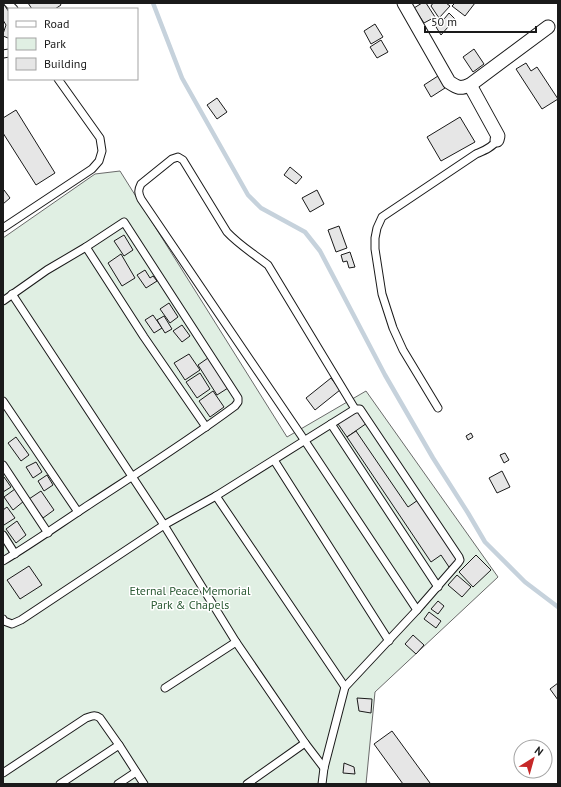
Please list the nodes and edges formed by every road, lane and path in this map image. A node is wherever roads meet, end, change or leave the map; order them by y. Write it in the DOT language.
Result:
graph roads {
  1 [pos="404,3"];
  2 [pos="548,26"];
  3 [pos="59,80"];
  4 [pos="470,85"];
  5 [pos="497,140"];
  6 [pos="3,228"];
  7 [pos="86,247"];
  8 [pos="12,294"];
  9 [pos="3,301"];
  10 [pos="3,401"];
  11 [pos="438,408"];
  12 [pos="355,409"];
  13 [pos="331,424"];
  14 [pos="206,427"];
  15 [pos="305,441"];
  16 [pos="274,460"];
  17 [pos="3,465"];
  18 [pos="132,477"];
  19 [pos="216,496"];
  20 [pos="78,512"];
  21 [pos="164,525"];
  22 [pos="48,533"];
  23 [pos="3,535"];
  24 [pos="15,554"];
  25 [pos="3,561"];
  26 [pos="438,587"];
  27 [pos="417,610"];
  28 [pos="3,619"];
  29 [pos="389,640"];
  30 [pos="236,642"];
  31 [pos="346,687"];
  32 [pos="165,688"];
  33 [pos="305,744"];
  34 [pos="119,745"];
  35 [pos="324,768"];
  36 [pos="136,772"];
  37 [pos="3,773"];
  38 [pos="60,784"];
  39 [pos="118,784"];
  40 [pos="144,784"];
  41 [pos="247,784"];
  42 [pos="322,784"];
  1 -- 4 [label="street"];
  2 -- 4 [label="street"];
  3 -- 6 [label="lane"];
  4 -- 5 [label="street"];
  5 -- 11 [label="lane"];
  7 -- 8 [label="lane"];
  7 -- 14 [label="lane"];
  7 -- 14 [label="lane"];
  8 -- 9 [label="lane"];
  8 -- 18 [label="lane"];
  10 -- 20 [label="lane"];
  12 -- 13 [label="lane"];
  12 -- 15 [label="lane"];
  12 -- 26 [label="lane"];
  13 -- 15 [label="lane"];
  13 -- 26 [label="lane"];
  14 -- 18 [label="lane"];
  15 -- 16 [label="lane"];
  15 -- 27 [label="lane"];
  16 -- 19 [label="lane"];
  16 -- 29 [label="lane"];
  17 -- 22 [label="lane"];
  18 -- 20 [label="lane"];
  18 -- 21 [label="lane"];
  19 -- 21 [label="lane"];
  19 -- 31 [label="lane"];
  20 -- 22 [label="lane"];
  21 -- 28 [label="lane"];
  21 -- 30 [label="lane"];
  22 -- 24 [label="lane"];
  23 -- 24 [label="lane"];
  24 -- 25 [label="lane"];
  26 -- 27 [label="lane"];
  27 -- 29 [label="lane"];
  29 -- 31 [label="lane"];
  30 -- 32 [label="lane"];
  30 -- 33 [label="lane"];
  31 -- 35 [label="lane"];
  33 -- 35 [label="lane"];
  33 -- 41 [label="lane"];
  34 -- 36 [label="lane"];
  34 -- 37 [label="lane"];
  34 -- 38 [label="lane"];
  35 -- 42 [label="lane"];
  36 -- 39 [label="lane"];
  36 -- 40 [label="lane"];
}
